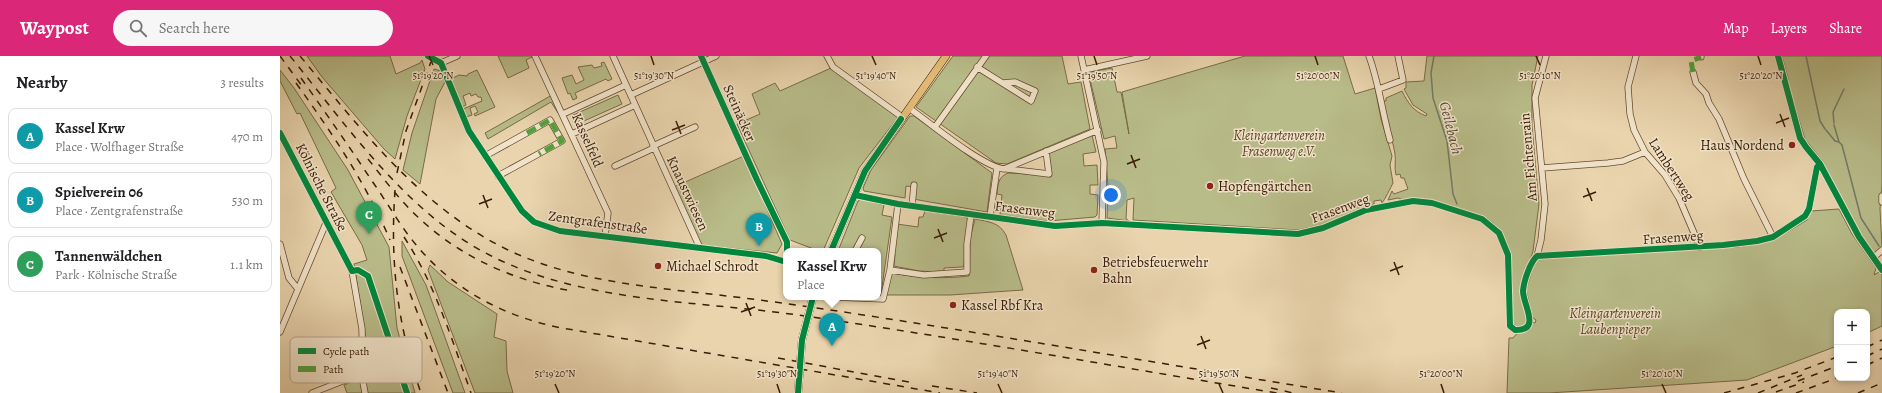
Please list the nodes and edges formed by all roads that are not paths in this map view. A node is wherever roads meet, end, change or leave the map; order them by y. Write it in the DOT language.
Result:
graph roads {
  1 [pos="428,56"];
  2 [pos="457,56"];
  3 [pos="536,56"];
  4 [pos="613,56"];
  5 [pos="716,56"];
  6 [pos="828,56"];
  7 [pos="986,56"];
  8 [pos="1081,56"];
  9 [pos="1147,56"];
  10 [pos="1369,56"];
  11 [pos="1398,56"];
  12 [pos="1546,56"];
  13 [pos="1636,56"];
  14 [pos="1778,56"];
  15 [pos="943,57"];
  16 [pos="703,59"];
  17 [pos="440,63"];
  18 [pos="977,67"];
  19 [pos="1084,70"];
  20 [pos="1693,72"];
  21 [pos="1002,83"];
  22 [pos="626,85"];
  23 [pos="1379,89"];
  24 [pos="631,95"];
  25 [pos="635,105"];
  26 [pos="909,108"];
  27 [pos="563,114"];
  28 [pos="902,117"];
  29 [pos="696,127"];
  30 [pos="935,127"];
  31 [pos="1098,130"];
  32 [pos="280,133"];
  33 [pos="572,134"];
  34 [pos="1390,140"];
  35 [pos="654,147"];
  36 [pos="1046,151"];
  37 [pos="1645,152"];
  38 [pos="485,156"];
  39 [pos="1820,164"];
  40 [pos="615,166"];
  41 [pos="997,168"];
  42 [pos="1542,168"];
  43 [pos="1004,169"];
  44 [pos="498,176"];
  45 [pos="1827,176"];
  46 [pos="1815,178"];
  47 [pos="757,180"];
  48 [pos="914,185"];
  49 [pos="855,195"];
  50 [pos="1882,196"];
  51 [pos="1882,202"];
  52 [pos="898,204"];
  53 [pos="912,206"];
  54 [pos="971,214"];
  55 [pos="990,217"];
  56 [pos="326,223"];
  57 [pos="1102,223"];
  58 [pos="605,236"];
  59 [pos="1773,236"];
  60 [pos="862,238"];
  61 [pos="788,242"];
  62 [pos="280,244"];
  63 [pos="1700,247"];
  64 [pos="700,248"];
  65 [pos="787,248"];
  66 [pos="832,248"];
  67 [pos="857,248"];
  68 [pos="1882,250"];
  69 [pos="1537,256"];
  70 [pos="1873,258"];
  71 [pos="783,261"];
  72 [pos="890,270"];
  73 [pos="1882,270"];
  74 [pos="298,289"];
  75 [pos="881,299"];
  76 [pos="812,300"];
  77 [pos="280,332"];
  78 [pos="362,337"];
  79 [pos="340,383"];
  80 [pos="364,383"];
  81 [pos="312,393"];
  82 [pos="365,393"];
  83 [pos="798,393"];
  1 -- 17 [label="street"];
  2 -- 17 [label="street"];
  3 -- 27 [label="street, Kasselfeld"];
  4 -- 22 [label="street, Knaustwiesen"];
  5 -- 16 [label="street"];
  6 -- 28 [label="street"];
  7 -- 18 [label="street"];
  8 -- 19 [label="street"];
  9 -- 19 [label="street"];
  10 -- 23 [label="street"];
  11 -- 23 [label="street"];
  12 -- 42 [label="street, Am Fichtenrain"];
  13 -- 37 [label="street, Lambertweg"];
  14 -- 39 [label="street"];
  15 -- 26 [label="main road"];
  16 -- 24 [label="street"];
  16 -- 47 [label="street, Steinäcker"];
  17 -- 38 [label="street, Zentgrafenstraße"];
  18 -- 21 [label="street"];
  18 -- 30 [label="street"];
  19 -- 31 [label="street"];
  20 -- 59 [label="street"];
  21 -- 21 [label="street"];
  22 -- 24 [label="street, Knaustwiesen"];
  22 -- 27 [label="street"];
  23 -- 34 [label="street"];
  24 -- 25 [label="street, Knaustwiesen"];
  25 -- 33 [label="street"];
  25 -- 35 [label="street, Knaustwiesen"];
  26 -- 28 [label="main road"];
  26 -- 30 [label="street"];
  27 -- 33 [label="street, Kasselfeld"];
  28 -- 49 [label="main road"];
  29 -- 35 [label="street, Knaustwiesen"];
  30 -- 41 [label="street"];
  31 -- 36 [label="street"];
  31 -- 57 [label="street"];
  32 -- 56 [label="street, Kölnische Straße"];
  33 -- 58 [label="street, Kasselfeld"];
  35 -- 40 [label="street, Knaustwiesen"];
  35 -- 64 [label="street, Knaustwiesen"];
  36 -- 43 [label="street"];
  36 -- 43 [label="street"];
  37 -- 42 [label="street"];
  37 -- 63 [label="street, Lambertweg"];
  38 -- 44 [label="street, Zentgrafenstraße"];
  38 -- 44 [label="street"];
  39 -- 45 [label="street"];
  39 -- 46 [label="street, Frasenweg"];
  41 -- 43 [label="street"];
  41 -- 55 [label="street"];
  42 -- 69 [label="street, Am Fichtenrain"];
  44 -- 58 [label="street, Zentgrafenstraße"];
  45 -- 46 [label="street"];
  45 -- 70 [label="street"];
  46 -- 59 [label="street, Frasenweg"];
  48 -- 53 [label="street"];
  49 -- 52 [label="street, Frasenweg"];
  49 -- 66 [label="main road"];
  50 -- 51 [label="street"];
  52 -- 53 [label="street, Frasenweg"];
  52 -- 72 [label="street"];
  53 -- 54 [label="street, Frasenweg"];
  54 -- 55 [label="street, Frasenweg"];
  54 -- 72 [label="street"];
  55 -- 57 [label="street, Frasenweg"];
  56 -- 74 [label="street"];
  56 -- 78 [label="street, Kölnische Straße"];
  57 -- 69 [label="street, Frasenweg"];
  58 -- 64 [label="street, Zentgrafenstraße"];
  59 -- 63 [label="street, Frasenweg"];
  60 -- 67 [label="street"];
  61 -- 65 [label="street"];
  62 -- 74 [label="street"];
  63 -- 69 [label="street, Frasenweg"];
  64 -- 71 [label="street, Zentgrafenstraße"];
  68 -- 70 [label="street"];
  70 -- 73 [label="street"];
  72 -- 75 [label="street"];
  74 -- 77 [label="street"];
  76 -- 83 [label="main road"];
  79 -- 81 [label="street"];
  80 -- 82 [label="street, Kölnische Straße"];
}
